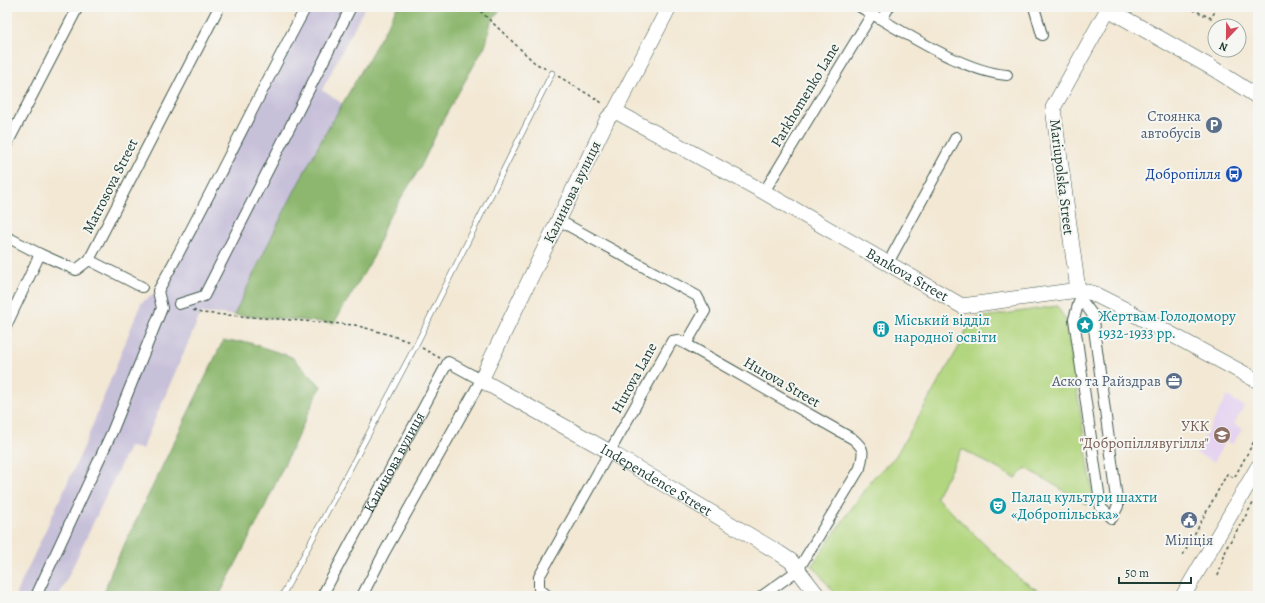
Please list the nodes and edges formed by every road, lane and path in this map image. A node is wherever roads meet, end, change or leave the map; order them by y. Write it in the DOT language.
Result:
graph roads {
  1 [pos="78,7"];
  2 [pos="219,7"];
  3 [pos="306,7"];
  4 [pos="351,7"];
  5 [pos="476,7"];
  6 [pos="669,7"];
  7 [pos="860,7"];
  8 [pos="889,7"];
  9 [pos="1034,7"];
  10 [pos="1187,7"];
  11 [pos="1218,7"];
  12 [pos="1109,8"];
  13 [pos="872,14"];
  14 [pos="882,19"];
  15 [pos="1042,35"];
  16 [pos="552,73"];
  17 [pos="1007,75"];
  18 [pos="1258,97"];
  19 [pos="615,111"];
  20 [pos="956,137"];
  21 [pos="7,144"];
  22 [pos="764,192"];
  23 [pos="558,220"];
  24 [pos="7,237"];
  25 [pos="40,254"];
  26 [pos="89,260"];
  27 [pos="888,263"];
  28 [pos="142,287"];
  29 [pos="1079,294"];
  30 [pos="179,304"];
  31 [pos="7,324"];
  32 [pos="686,344"];
  33 [pos="416,345"];
  34 [pos="448,362"];
  35 [pos="481,380"];
  36 [pos="1258,381"];
  37 [pos="1258,434"];
  38 [pos="610,452"];
  39 [pos="1258,467"];
  40 [pos="1258,495"];
  41 [pos="1183,555"];
  42 [pos="798,570"];
  43 [pos="1218,576"];
  44 [pos="367,594"];
  45 [pos="36,596"];
  46 [pos="282,596"];
  47 [pos="322,596"];
  48 [pos="548,596"];
  49 [pos="762,596"];
  50 [pos="818,596"];
  51 [pos="1183,596"];
  1 -- 21 [label="street"];
  2 -- 26 [label="street, Matrosova Street"];
  3 -- 45 [label="street"];
  4 -- 30 [label="street"];
  5 -- 16 [label="path"];
  6 -- 19 [label="street, Калинова вулиця"];
  7 -- 13 [label="street"];
  8 -- 14 [label="street"];
  9 -- 15 [label="street"];
  10 -- 11 [label="path"];
  12 -- 18 [label="street"];
  12 -- 29 [label="street, Mariupolska Street"];
  13 -- 14 [label="street"];
  13 -- 22 [label="street, Parkhomenko Lane"];
  14 -- 17 [label="street"];
  16 -- 19 [label="path"];
  16 -- 33 [label="lane"];
  19 -- 22 [label="street, Bankova Street"];
  19 -- 23 [label="street, Калинова вулиця"];
  20 -- 27 [label="street"];
  22 -- 27 [label="street, Bankova Street"];
  23 -- 32 [label="street"];
  23 -- 35 [label="street, Калинова вулиця"];
  24 -- 25 [label="street"];
  25 -- 26 [label="street"];
  25 -- 31 [label="street"];
  26 -- 28 [label="street"];
  27 -- 29 [label="street, Bankova Street"];
  29 -- 29 [label="street"];
  29 -- 36 [label="street, Bankova Street"];
  30 -- 33 [label="path"];
  32 -- 38 [label="street, Hurova Lane"];
  32 -- 42 [label="street, Hurova Street"];
  33 -- 34 [label="path"];
  33 -- 46 [label="lane"];
  34 -- 35 [label="street"];
  34 -- 47 [label="street, Калинова вулиця"];
  35 -- 38 [label="street, Independence Street"];
  35 -- 44 [label="street, Калинова вулиця"];
  37 -- 41 [label="path"];
  38 -- 42 [label="street, Independence Street"];
  38 -- 48 [label="street, Hurova Lane"];
  39 -- 51 [label="street"];
  40 -- 43 [label="path"];
  42 -- 49 [label="street"];
  42 -- 50 [label="street, Independence Street"];
}
